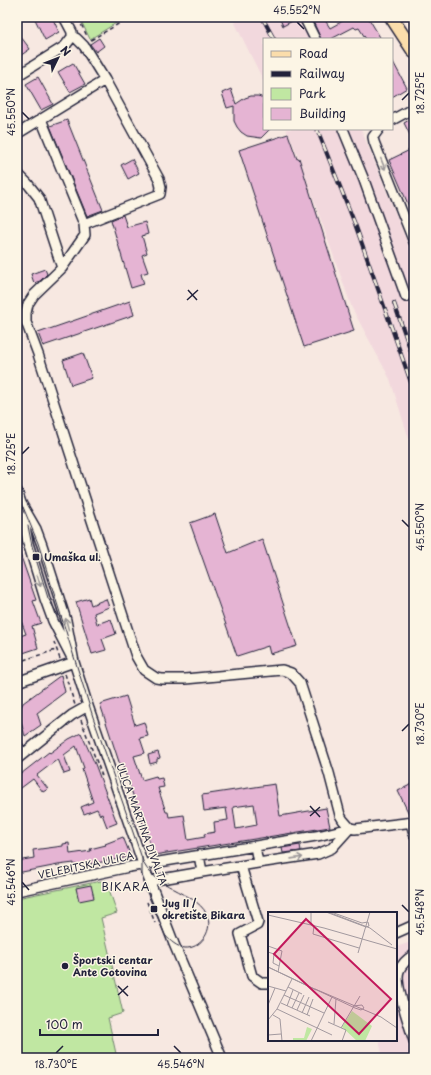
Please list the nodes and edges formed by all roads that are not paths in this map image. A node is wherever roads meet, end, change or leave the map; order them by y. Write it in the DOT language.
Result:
graph roads {
  1 [pos="64,17"];
  2 [pos="304,17"];
  3 [pos="391,17"];
  4 [pos="72,37"];
  5 [pos="314,38"];
  6 [pos="414,52"];
  7 [pos="17,76"];
  8 [pos="105,80"];
  9 [pos="414,108"];
  10 [pos="41,119"];
  11 [pos="393,119"];
  12 [pos="343,130"];
  13 [pos="377,130"];
  14 [pos="17,134"];
  15 [pos="17,173"];
  16 [pos="84,224"];
  17 [pos="414,242"];
  18 [pos="62,268"];
  19 [pos="406,297"];
  20 [pos="21,323"];
  21 [pos="17,491"];
  22 [pos="21,502"];
  23 [pos="74,662"];
  24 [pos="17,682"];
  25 [pos="88,706"];
  26 [pos="17,745"];
  27 [pos="20,757"];
  28 [pos="413,822"];
  29 [pos="350,828"];
  30 [pos="414,834"];
  31 [pos="255,846"];
  32 [pos="199,855"];
  33 [pos="258,863"];
  34 [pos="143,864"];
  35 [pos="241,866"];
  36 [pos="202,872"];
  37 [pos="150,881"];
  38 [pos="17,891"];
  39 [pos="414,925"];
  40 [pos="397,933"];
  41 [pos="414,955"];
  42 [pos="268,983"];
  43 [pos="414,1042"];
  44 [pos="222,1058"];
  1 -- 4 [label="street"];
  2 -- 5 [label="street"];
  3 -- 6 [label="main road"];
  4 -- 7 [label="street"];
  4 -- 8 [label="street"];
  8 -- 10 [label="street"];
  8 -- 16 [label="street"];
  9 -- 11 [label="street"];
  10 -- 14 [label="street"];
  10 -- 16 [label="street"];
  12 -- 19 [label="street"];
  13 -- 17 [label="street, one-way"];
  15 -- 18 [label="street"];
  16 -- 18 [label="street"];
  18 -- 20 [label="street"];
  20 -- 29 [label="street"];
  21 -- 22 [label="street, ULICA MARTINA DIVALTA"];
  23 -- 22 [label="street, ULICA MARTINA DIVALTA, one-way"];
  22 -- 23 [label="street, ULICA MARTINA DIVALTA, one-way"];
  23 -- 24 [label="street"];
  23 -- 25 [label="street, ULICA MARTINA DIVALTA"];
  25 -- 27 [label="street"];
  25 -- 34 [label="street, ULICA MARTINA DIVALTA"];
  26 -- 27 [label="street"];
  28 -- 29 [label="street, VELEBITSKA ULICA"];
  28 -- 30 [label="street"];
  29 -- 31 [label="street, VELEBITSKA ULICA"];
  33 -- 29 [label="street, one-way"];
  31 -- 32 [label="street, VELEBITSKA ULICA"];
  31 -- 33 [label="street"];
  32 -- 34 [label="street, VELEBITSKA ULICA"];
  32 -- 36 [label="street"];
  33 -- 35 [label="street"];
  34 -- 37 [label="street, ULICA MARTINA DIVALTA"];
  34 -- 38 [label="street, VELEBITSKA ULICA"];
  35 -- 36 [label="street"];
  35 -- 42 [label="street"];
  36 -- 37 [label="street"];
  37 -- 44 [label="street, ULICA MARTINA DIVALTA"];
  39 -- 40 [label="street"];
  41 -- 43 [label="street"];
}
